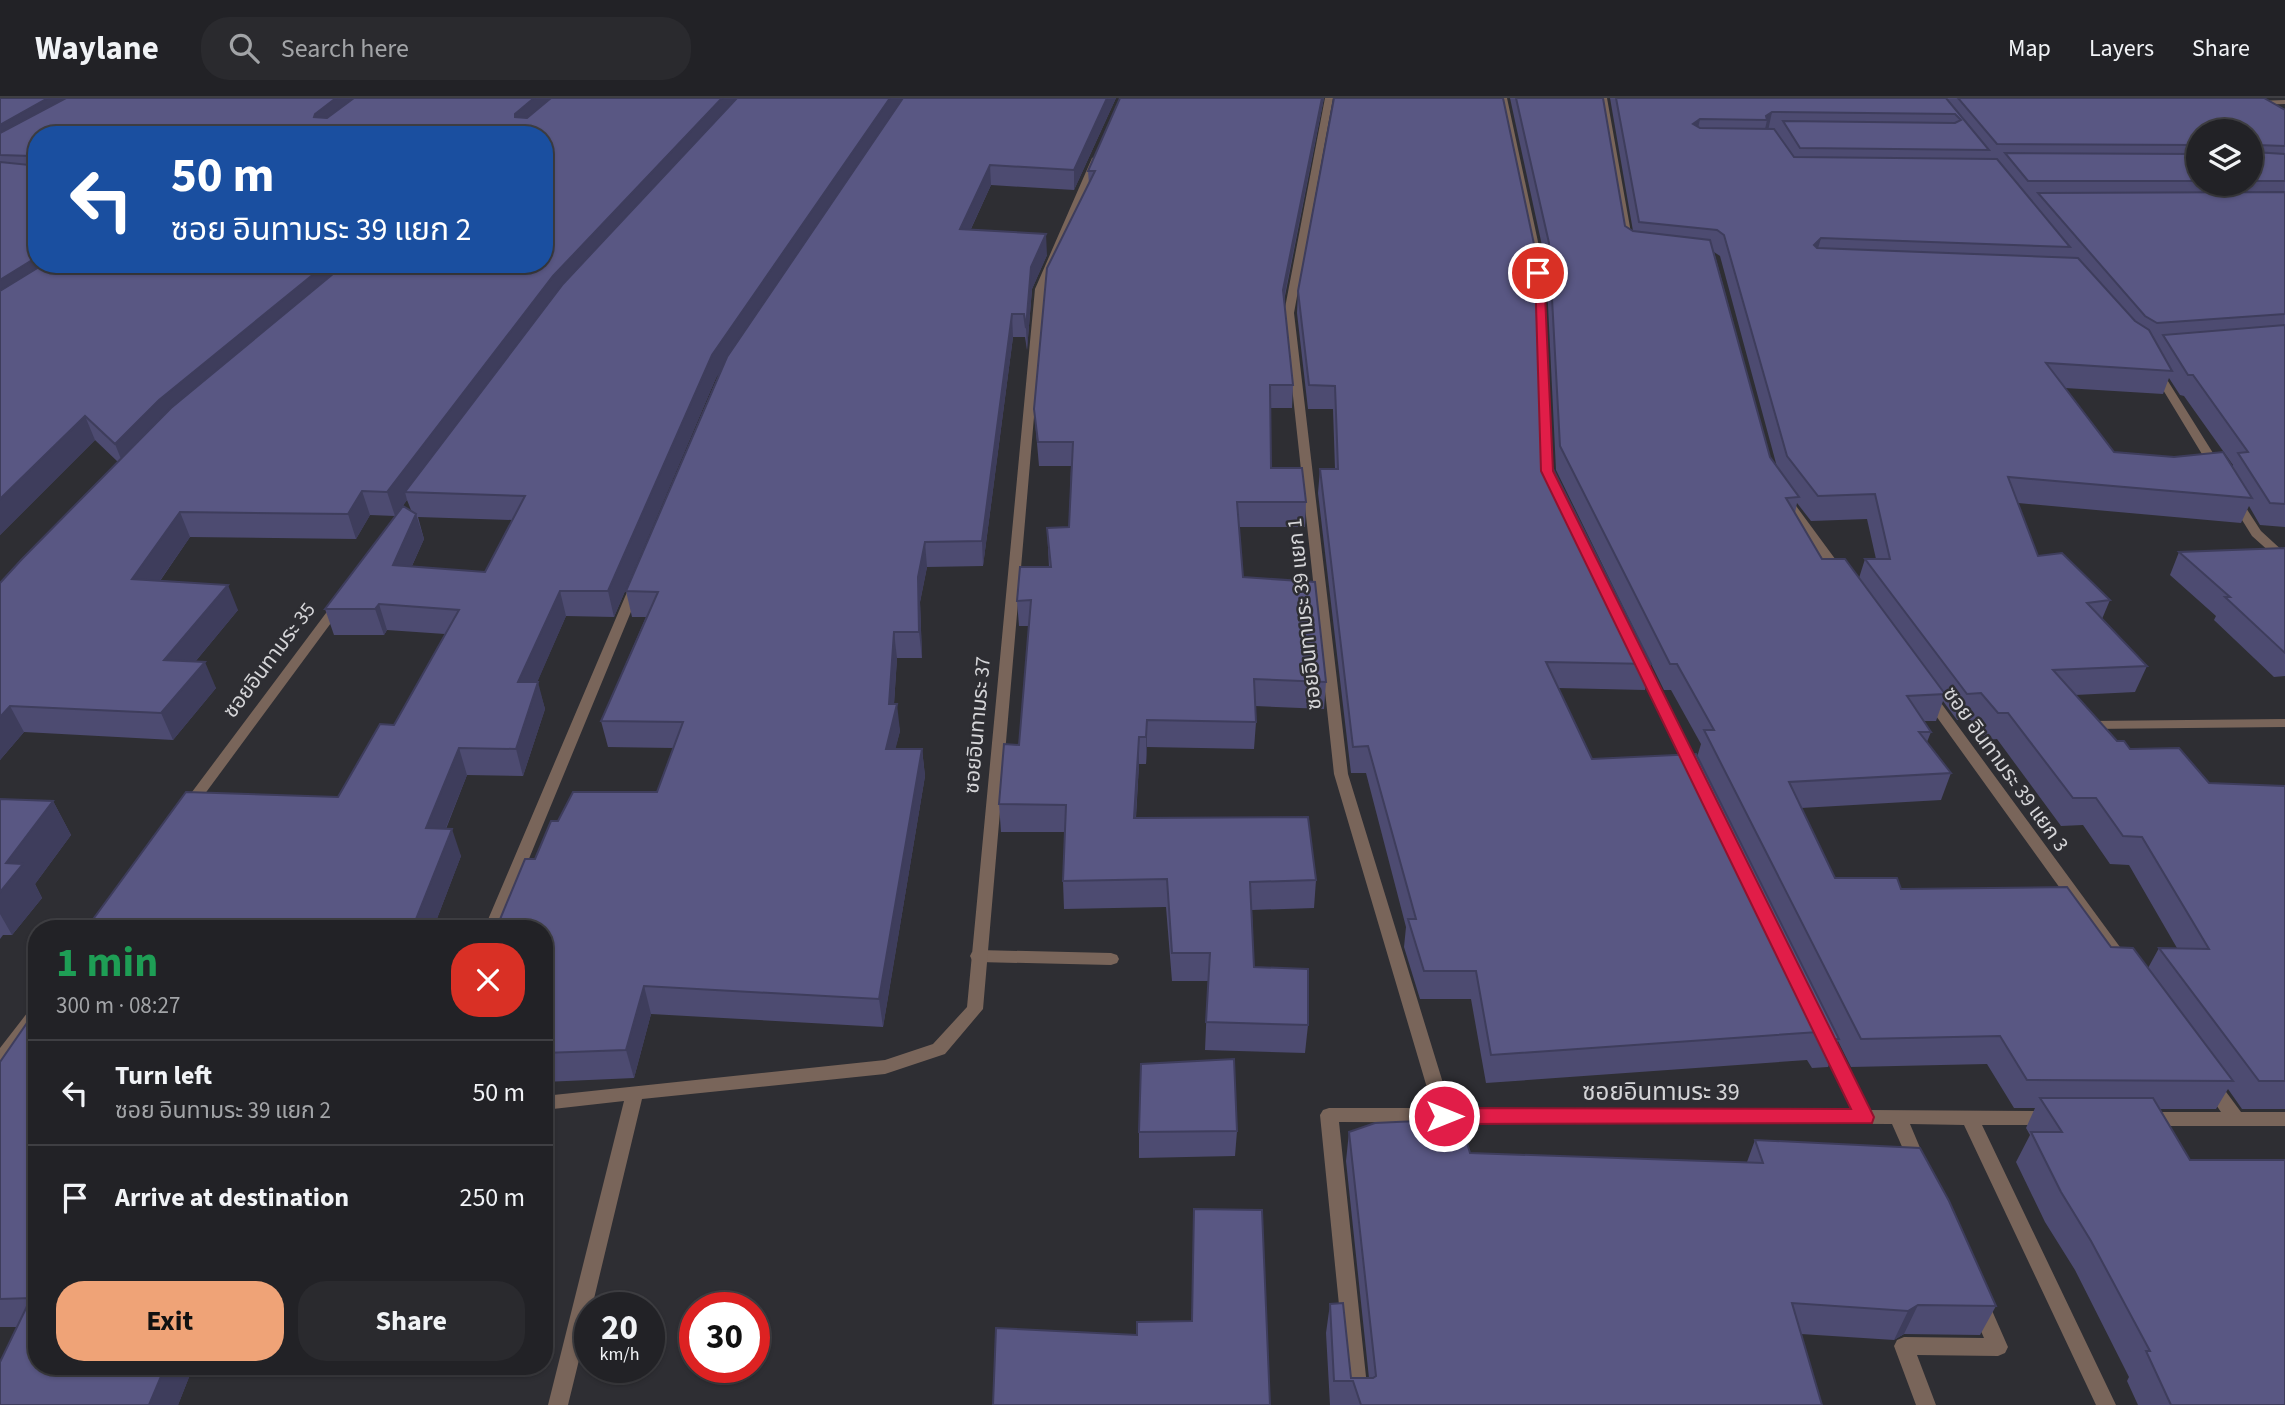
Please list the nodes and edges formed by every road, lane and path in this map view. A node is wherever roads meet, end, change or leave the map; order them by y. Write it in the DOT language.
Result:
graph roads {
  1 [pos="1329,98"];
  2 [pos="1503,98"];
  3 [pos="1603,98"];
  4 [pos="2285,102"];
  5 [pos="2247,103"];
  6 [pos="1101,147"];
  7 [pos="1645,250"];
  8 [pos="2147,355"];
  9 [pos="2220,475"];
  10 [pos="1772,481"];
  11 [pos="1553,484"];
  12 [pos="2227,487"];
  13 [pos="2285,559"];
  14 [pos="643,570"];
  15 [pos="1846,581"];
  16 [pos="347,593"];
  17 [pos="1633,645"];
  18 [pos="1919,682"];
  19 [pos="2285,723"];
  20 [pos="2091,724"];
  21 [pos="1699,781"];
  22 [pos="181,817"];
  23 [pos="496,920"];
  24 [pos="978,956"];
  25 [pos="1111,959"];
  26 [pos="2130,973"];
  27 [pos="28,1024"];
  28 [pos="1822,1030"];
  29 [pos="0,1061"];
  30 [pos="2204,1074"];
  31 [pos="634,1096"];
  32 [pos="553,1102"];
  33 [pos="1444,1116"];
  34 [pos="1864,1117"];
  35 [pos="1898,1118"];
  36 [pos="1970,1118"];
  37 [pos="2068,1118"];
  38 [pos="2124,1118"];
  39 [pos="2236,1119"];
  40 [pos="2285,1119"];
  41 [pos="1925,1181"];
  42 [pos="1970,1283"];
  43 [pos="558,1405"];
  44 [pos="1359,1405"];
  45 [pos="1926,1405"];
  46 [pos="2106,1405"];
  1 -- 33 [label="street, ซอยอินทามระ 39 แยก 1"];
  2 -- 11 [label="street"];
  3 -- 7 [label="street"];
  4 -- 5 [label="street"];
  6 -- 24 [label="street, ซอยอินทามระ 37"];
  8 -- 9 [label="street"];
  10 -- 15 [label="street"];
  12 -- 13 [label="street"];
  14 -- 23 [label="street"];
  16 -- 22 [label="street, ซอยอินทามระ 35"];
  17 -- 21 [label="street"];
  18 -- 26 [label="street, ซอย อินทามระ 39 แยก 3"];
  19 -- 20 [label="street"];
  24 -- 25 [label="street"];
  24 -- 31 [label="street, ซอยอินทามระ 37"];
  27 -- 29 [label="street"];
  28 -- 34 [label="street"];
  30 -- 39 [label="street"];
  31 -- 32 [label="street, ซอยอินทามระ 37"];
  31 -- 43 [label="street"];
  33 -- 34 [label="street, ซอยอินทามระ 39"];
  33 -- 44 [label="street, ซอยอินทามระ 39"];
  34 -- 35 [label="street, ซอยอินทามระ 39"];
  35 -- 36 [label="street, ซอยอินทามระ 39"];
  35 -- 41 [label="street"];
  36 -- 37 [label="street, ซอยอินทามระ 39"];
  36 -- 46 [label="street"];
  38 -- 39 [label="street"];
  39 -- 40 [label="street"];
  42 -- 45 [label="street"];
}
